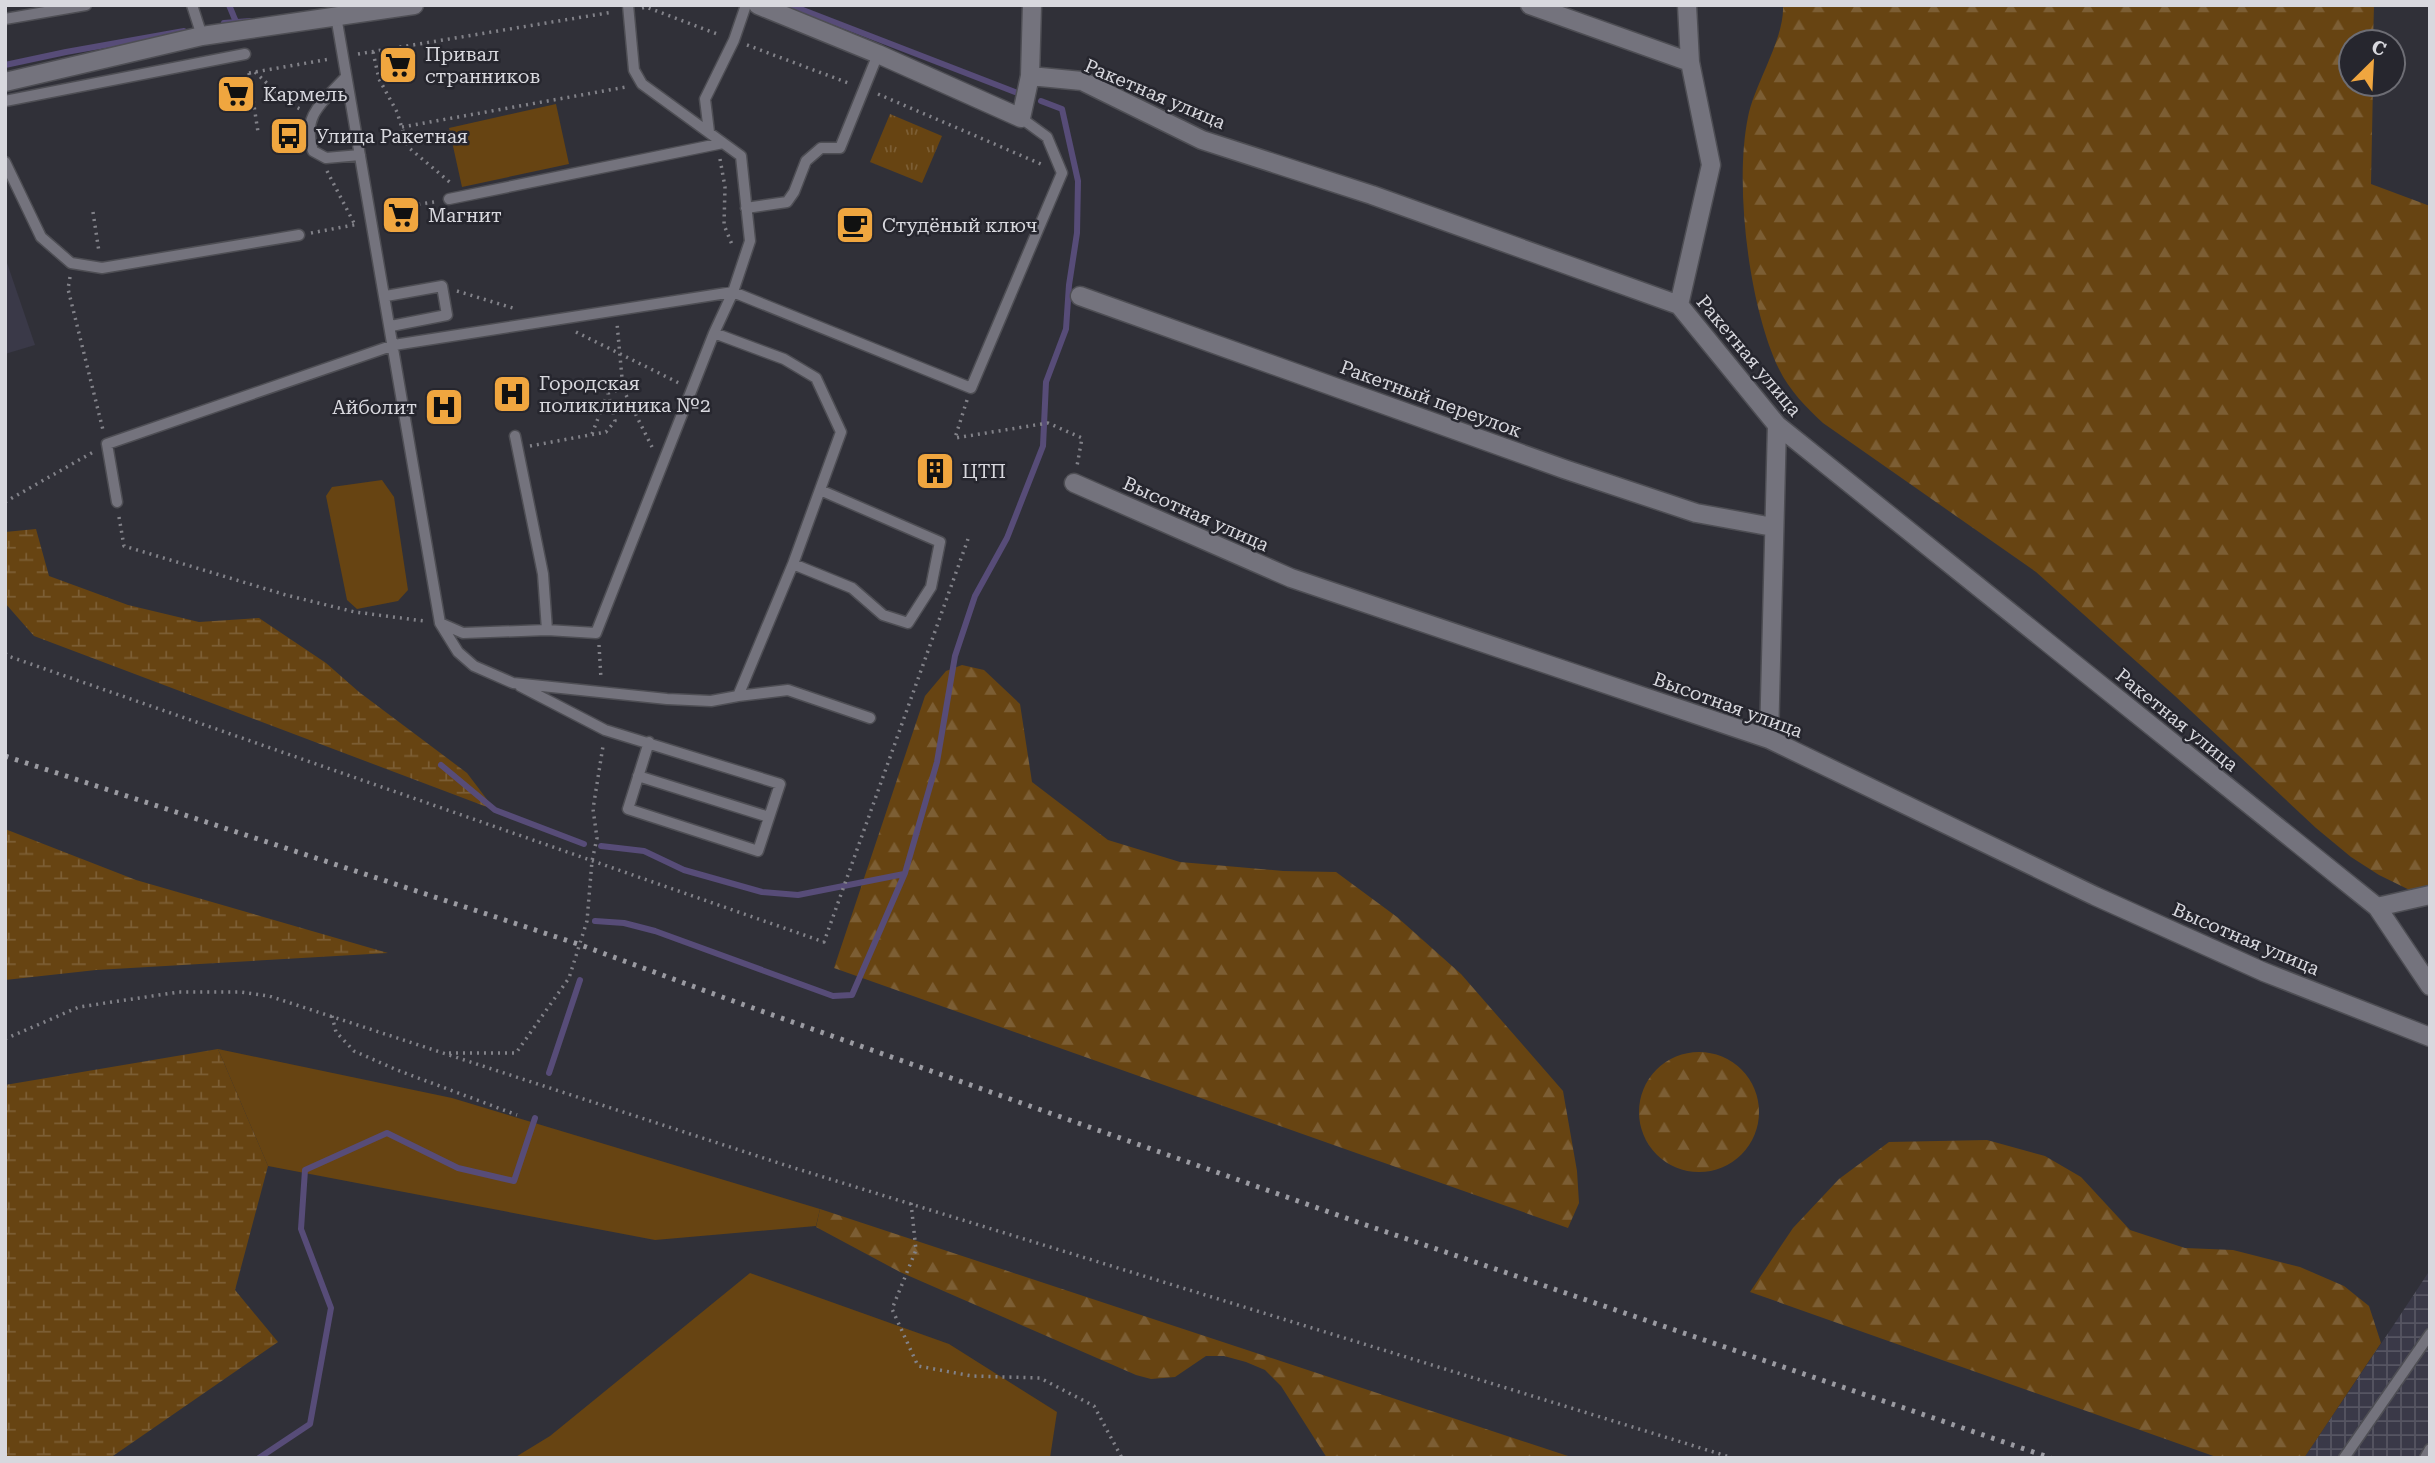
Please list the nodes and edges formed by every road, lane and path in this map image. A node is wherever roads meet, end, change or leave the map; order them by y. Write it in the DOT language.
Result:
graph roads {
  1 [pos="86,5"];
  2 [pos="192,5"];
  3 [pos="414,5"];
  4 [pos="628,5"];
  5 [pos="746,5"];
  6 [pos="758,5"];
  7 [pos="1032,5"];
  8 [pos="1530,5"];
  9 [pos="1687,5"];
  10 [pos="337,16"];
  11 [pos="5,19"];
  12 [pos="202,36"];
  13 [pos="373,51"];
  14 [pos="245,54"];
  15 [pos="878,54"];
  16 [pos="343,57"];
  17 [pos="1690,62"];
  18 [pos="255,72"];
  19 [pos="249,73"];
  20 [pos="1030,76"];
  21 [pos="346,77"];
  22 [pos="5,82"];
  23 [pos="642,84"];
  24 [pos="5,101"];
  25 [pos="314,114"];
  26 [pos="1021,118"];
  27 [pos="402,127"];
  28 [pos="258,132"];
  29 [pos="709,132"];
  30 [pos="723,144"];
  31 [pos="698,149"];
  32 [pos="360,155"];
  33 [pos="326,158"];
  34 [pos="5,162"];
  35 [pos="456,187"];
  36 [pos="449,199"];
  37 [pos="746,208"];
  38 [pos="93,212"];
  39 [pos="355,225"];
  40 [pos="299,235"];
  41 [pos="744,258"];
  42 [pos="71,262"];
  43 [pos="102,268"];
  44 [pos="733,292"];
  45 [pos="386,296"];
  46 [pos="1080,296"];
  47 [pos="1679,304"];
  48 [pos="615,310"];
  49 [pos="391,326"];
  50 [pos="714,333"];
  51 [pos="394,345"];
  52 [pos="971,388"];
  53 [pos="624,389"];
  54 [pos="608,393"];
  55 [pos="1777,425"];
  56 [pos="592,435"];
  57 [pos="515,436"];
  58 [pos="107,444"];
  59 [pos="518,448"];
  60 [pos="662,466"];
  61 [pos="1074,483"];
  62 [pos="820,491"];
  63 [pos="5,502"];
  64 [pos="117,502"];
  65 [pos="1773,527"];
  66 [pos="968,539"];
  67 [pos="793,564"];
  68 [pos="440,623"];
  69 [pos="547,629"];
  70 [pos="596,633"];
  71 [pos="5,653"];
  72 [pos="513,683"];
  73 [pos="602,692"];
  74 [pos="738,696"];
  75 [pos="870,718"];
  76 [pos="605,730"];
  77 [pos="1769,739"];
  78 [pos="649,742"];
  79 [pos="638,776"];
  80 [pos="769,817"];
  81 [pos="592,861"];
  82 [pos="2430,895"];
  83 [pos="2376,907"];
  84 [pos="2430,986"];
  85 [pos="332,1016"];
  86 [pos="2430,1037"];
  87 [pos="5,1039"];
  88 [pos="443,1053"];
  89 [pos="517,1115"];
  90 [pos="911,1203"];
  91 [pos="2430,1334"];
  92 [pos="2430,1450"];
  93 [pos="1122,1458"];
  94 [pos="1733,1458"];
  95 [pos="2344,1458"];
  96 [pos="2425,1458"];
  1 -- 11 [label="lane"];
  2 -- 12 [label="lane"];
  3 -- 10 [label="street"];
  4 -- 23 [label="lane"];
  5 -- 29 [label="lane"];
  6 -- 15 [label="street"];
  7 -- 20 [label="street"];
  8 -- 17 [label="street"];
  9 -- 17 [label="street"];
  10 -- 12 [label="street"];
  10 -- 16 [label="lane"];
  12 -- 22 [label="street"];
  13 -- 27 [label="path"];
  14 -- 19 [label="path"];
  14 -- 24 [label="lane"];
  15 -- 26 [label="street"];
  15 -- 37 [label="lane"];
  16 -- 18 [label="path"];
  16 -- 21 [label="lane"];
  17 -- 47 [label="street"];
  18 -- 19 [label="path"];
  18 -- 25 [label="path"];
  19 -- 28 [label="path"];
  20 -- 26 [label="street"];
  20 -- 47 [label="street, Ракетная улица"];
  21 -- 25 [label="lane"];
  21 -- 32 [label="lane"];
  23 -- 27 [label="path"];
  23 -- 29 [label="lane"];
  25 -- 33 [label="lane"];
  26 -- 52 [label="lane"];
  27 -- 35 [label="path"];
  29 -- 30 [label="lane"];
  30 -- 31 [label="lane"];
  30 -- 37 [label="lane"];
  31 -- 36 [label="lane"];
  31 -- 41 [label="path"];
  32 -- 33 [label="lane"];
  32 -- 45 [label="lane"];
  33 -- 39 [label="path"];
  34 -- 42 [label="lane"];
  37 -- 41 [label="lane"];
  38 -- 43 [label="path"];
  40 -- 43 [label="lane"];
  41 -- 44 [label="lane"];
  42 -- 43 [label="lane"];
  42 -- 58 [label="path"];
  44 -- 48 [label="lane"];
  44 -- 50 [label="lane"];
  44 -- 52 [label="lane"];
  45 -- 49 [label="lane"];
  45 -- 49 [label="lane"];
  46 -- 65 [label="street, Ракетный переулок"];
  47 -- 55 [label="street, Ракетная улица"];
  48 -- 51 [label="lane"];
  48 -- 53 [label="path"];
  49 -- 51 [label="lane"];
  50 -- 60 [label="lane"];
  50 -- 62 [label="lane"];
  51 -- 58 [label="lane"];
  51 -- 68 [label="lane"];
  52 -- 61 [label="path"];
  53 -- 54 [label="path"];
  53 -- 60 [label="path"];
  54 -- 56 [label="path"];
  54 -- 56 [label="path"];
  55 -- 65 [label="street"];
  55 -- 83 [label="street, Ракетная улица"];
  56 -- 59 [label="path"];
  57 -- 59 [label="lane"];
  58 -- 63 [label="path"];
  58 -- 64 [label="lane"];
  59 -- 69 [label="lane"];
  60 -- 70 [label="lane"];
  61 -- 77 [label="street, Высотная улица"];
  62 -- 67 [label="lane"];
  62 -- 67 [label="lane"];
  64 -- 68 [label="path"];
  65 -- 77 [label="street"];
  66 -- 81 [label="path"];
  67 -- 74 [label="lane"];
  68 -- 69 [label="lane"];
  68 -- 72 [label="lane"];
  69 -- 70 [label="lane"];
  70 -- 73 [label="path"];
  71 -- 81 [label="path"];
  72 -- 73 [label="lane"];
  72 -- 76 [label="lane"];
  73 -- 74 [label="lane"];
  74 -- 75 [label="lane"];
  76 -- 78 [label="lane"];
  76 -- 81 [label="path"];
  77 -- 86 [label="street, Высотная улица"];
  78 -- 79 [label="lane"];
  78 -- 80 [label="lane"];
  79 -- 80 [label="lane"];
  79 -- 80 [label="lane"];
  81 -- 88 [label="path"];
  82 -- 83 [label="street"];
  83 -- 84 [label="street, Ракетная улица"];
  85 -- 87 [label="path"];
  85 -- 88 [label="path"];
  85 -- 89 [label="path"];
  88 -- 90 [label="path"];
  90 -- 93 [label="path"];
  90 -- 94 [label="path"];
  91 -- 95 [label="lane"];
  92 -- 96 [label="lane"];
}
